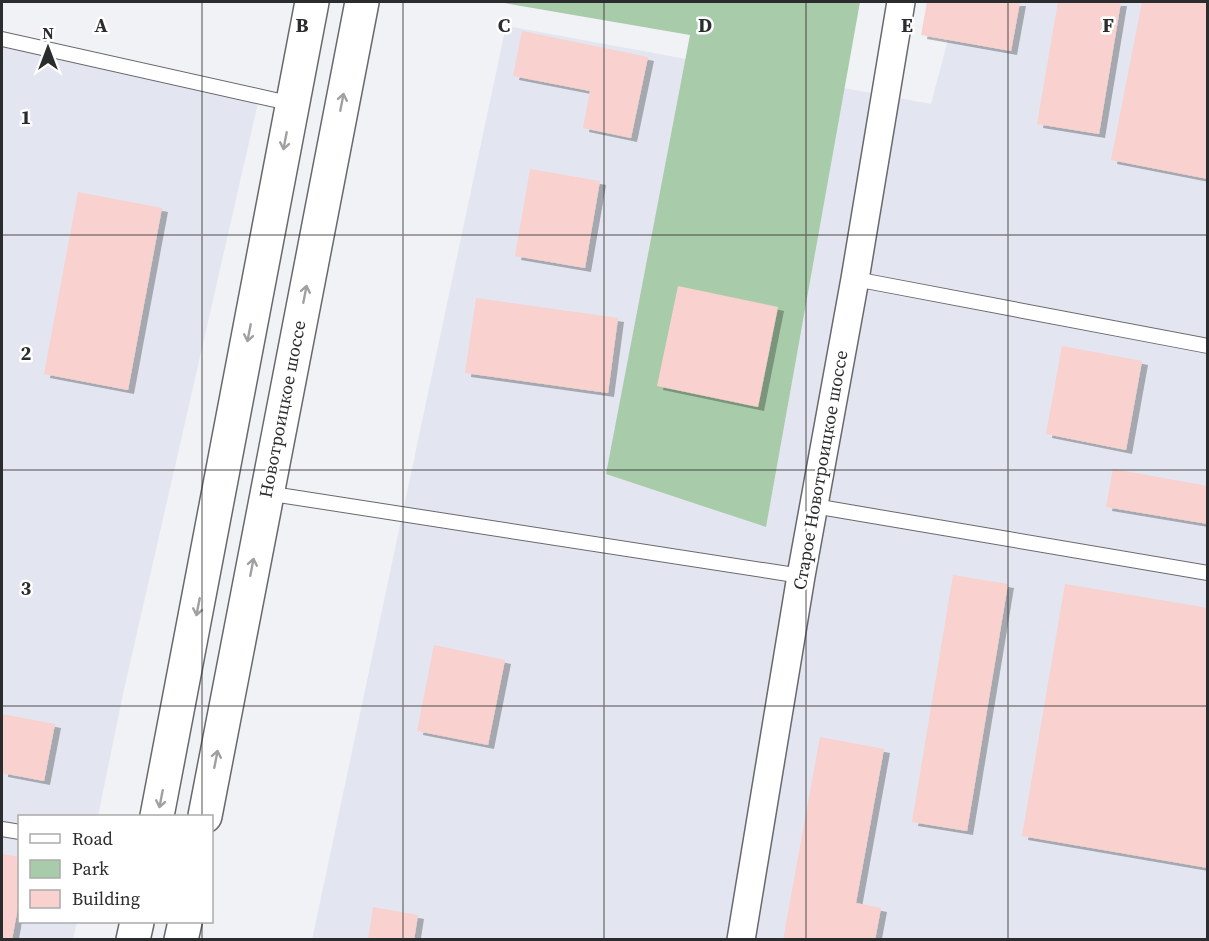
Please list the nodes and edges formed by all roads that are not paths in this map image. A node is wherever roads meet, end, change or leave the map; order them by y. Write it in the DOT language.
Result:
graph roads {
  1 [pos="312,2"];
  2 [pos="362,2"];
  3 [pos="901,2"];
  4 [pos="2,39"];
  5 [pos="292,104"];
  6 [pos="855,279"];
  7 [pos="1208,346"];
  8 [pos="266,493"];
  9 [pos="814,506"];
  10 [pos="1208,573"];
  11 [pos="801,576"];
  12 [pos="158,815"];
  13 [pos="205,815"];
  14 [pos="2,829"];
  15 [pos="18,832"];
  16 [pos="137,923"];
  17 [pos="185,923"];
  18 [pos="133,939"];
  19 [pos="181,939"];
  20 [pos="741,939"];
  1 -- 5 [label="main road"];
  8 -- 2 [label="main road, Новотроицкое шоссе, one-way"];
  3 -- 6 [label="street, Старое Новотроицкое шоссе"];
  4 -- 5 [label="lane"];
  5 -- 12 [label="main road, one-way"];
  6 -- 7 [label="lane"];
  6 -- 9 [label="street, Старое Новотроицкое шоссе"];
  8 -- 11 [label="lane"];
  13 -- 8 [label="main road, Новотроицкое шоссе, one-way"];
  9 -- 10 [label="lane"];
  9 -- 11 [label="street, Старое Новотроицкое шоссе"];
  11 -- 20 [label="street, Старое Новотроицкое шоссе"];
  14 -- 15 [label="lane"];
  16 -- 18 [label="main road"];
  17 -- 19 [label="main road"];
}
